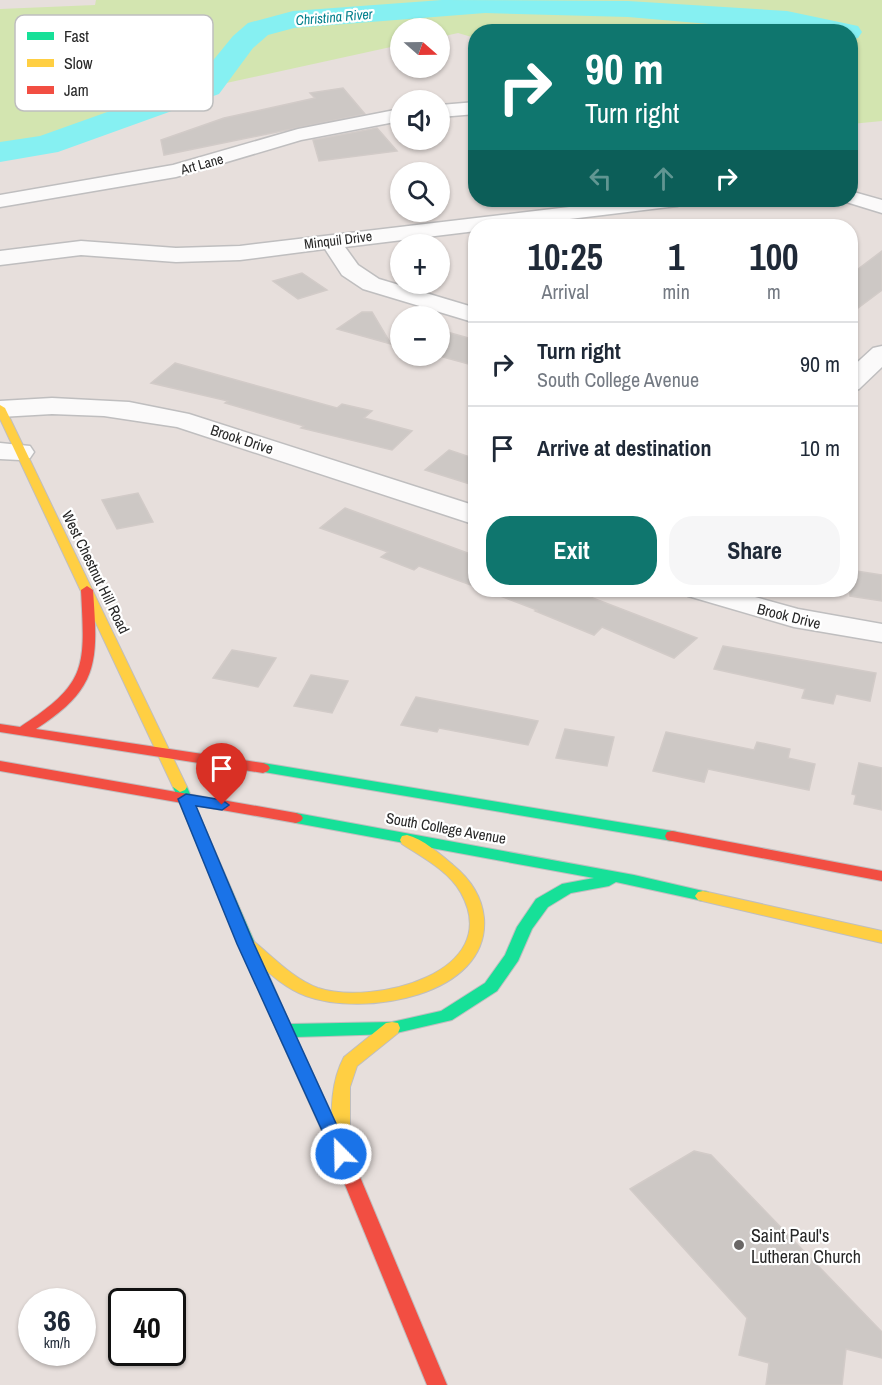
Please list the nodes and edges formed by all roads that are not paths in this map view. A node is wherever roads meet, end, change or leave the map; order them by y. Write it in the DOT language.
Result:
graph roads {
  1 [pos="468,109"];
  2 [pos="450,110"];
  3 [pos="390,117"];
  4 [pos="858,199"];
  5 [pos="0,201"];
  6 [pos="618,207"];
  7 [pos="882,207"];
  8 [pos="516,219"];
  9 [pos="468,225"];
  10 [pos="330,241"];
  11 [pos="0,258"];
  12 [pos="468,314"];
  13 [pos="882,353"];
  14 [pos="858,376"];
  15 [pos="0,408"];
  16 [pos="10,452"];
  17 [pos="468,513"];
  18 [pos="87,590"];
  19 [pos="723,597"];
  20 [pos="882,633"];
  21 [pos="0,728"];
  22 [pos="23,731"];
  23 [pos="163,751"];
  24 [pos="0,766"];
  25 [pos="186,799"];
  26 [pos="400,836"];
  27 [pos="882,876"];
  28 [pos="634,880"];
  29 [pos="882,937"];
  30 [pos="246,944"];
  31 [pos="392,1028"];
  32 [pos="286,1031"];
  33 [pos="341,1154"];
  34 [pos="437,1385"];
  1 -- 2 [label="street"];
  3 -- 5 [label="street, Art Lane"];
  4 -- 7 [label="street"];
  6 -- 8 [label="street, Minquil Drive"];
  9 -- 10 [label="street, Minquil Drive"];
  10 -- 11 [label="street, Minquil Drive"];
  10 -- 12 [label="street"];
  13 -- 14 [label="street"];
  15 -- 16 [label="main road, West Chestnut Hill Road"];
  15 -- 17 [label="street, Brook Drive"];
  16 -- 18 [label="main road, West Chestnut Hill Road"];
  18 -- 22 [label="main road"];
  18 -- 23 [label="main road, West Chestnut Hill Road"];
  19 -- 20 [label="street, Brook Drive"];
  21 -- 22 [label="main road, South College Avenue"];
  22 -- 23 [label="main road, South College Avenue"];
  23 -- 25 [label="main road, West Chestnut Hill Road"];
  23 -- 27 [label="main road, South College Avenue"];
  24 -- 25 [label="main road, South College Avenue"];
  25 -- 26 [label="main road, South College Avenue"];
  25 -- 30 [label="main road, West Chestnut Hill Road"];
  26 -- 28 [label="main road, South College Avenue"];
  26 -- 30 [label="main road"];
  28 -- 29 [label="main road, South College Avenue"];
  28 -- 31 [label="main road"];
  30 -- 32 [label="main road, West Chestnut Hill Road"];
  31 -- 32 [label="main road"];
  31 -- 33 [label="main road"];
  32 -- 33 [label="main road, West Chestnut Hill Road"];
  33 -- 34 [label="main road, West Chestnut Hill Road"];
}
